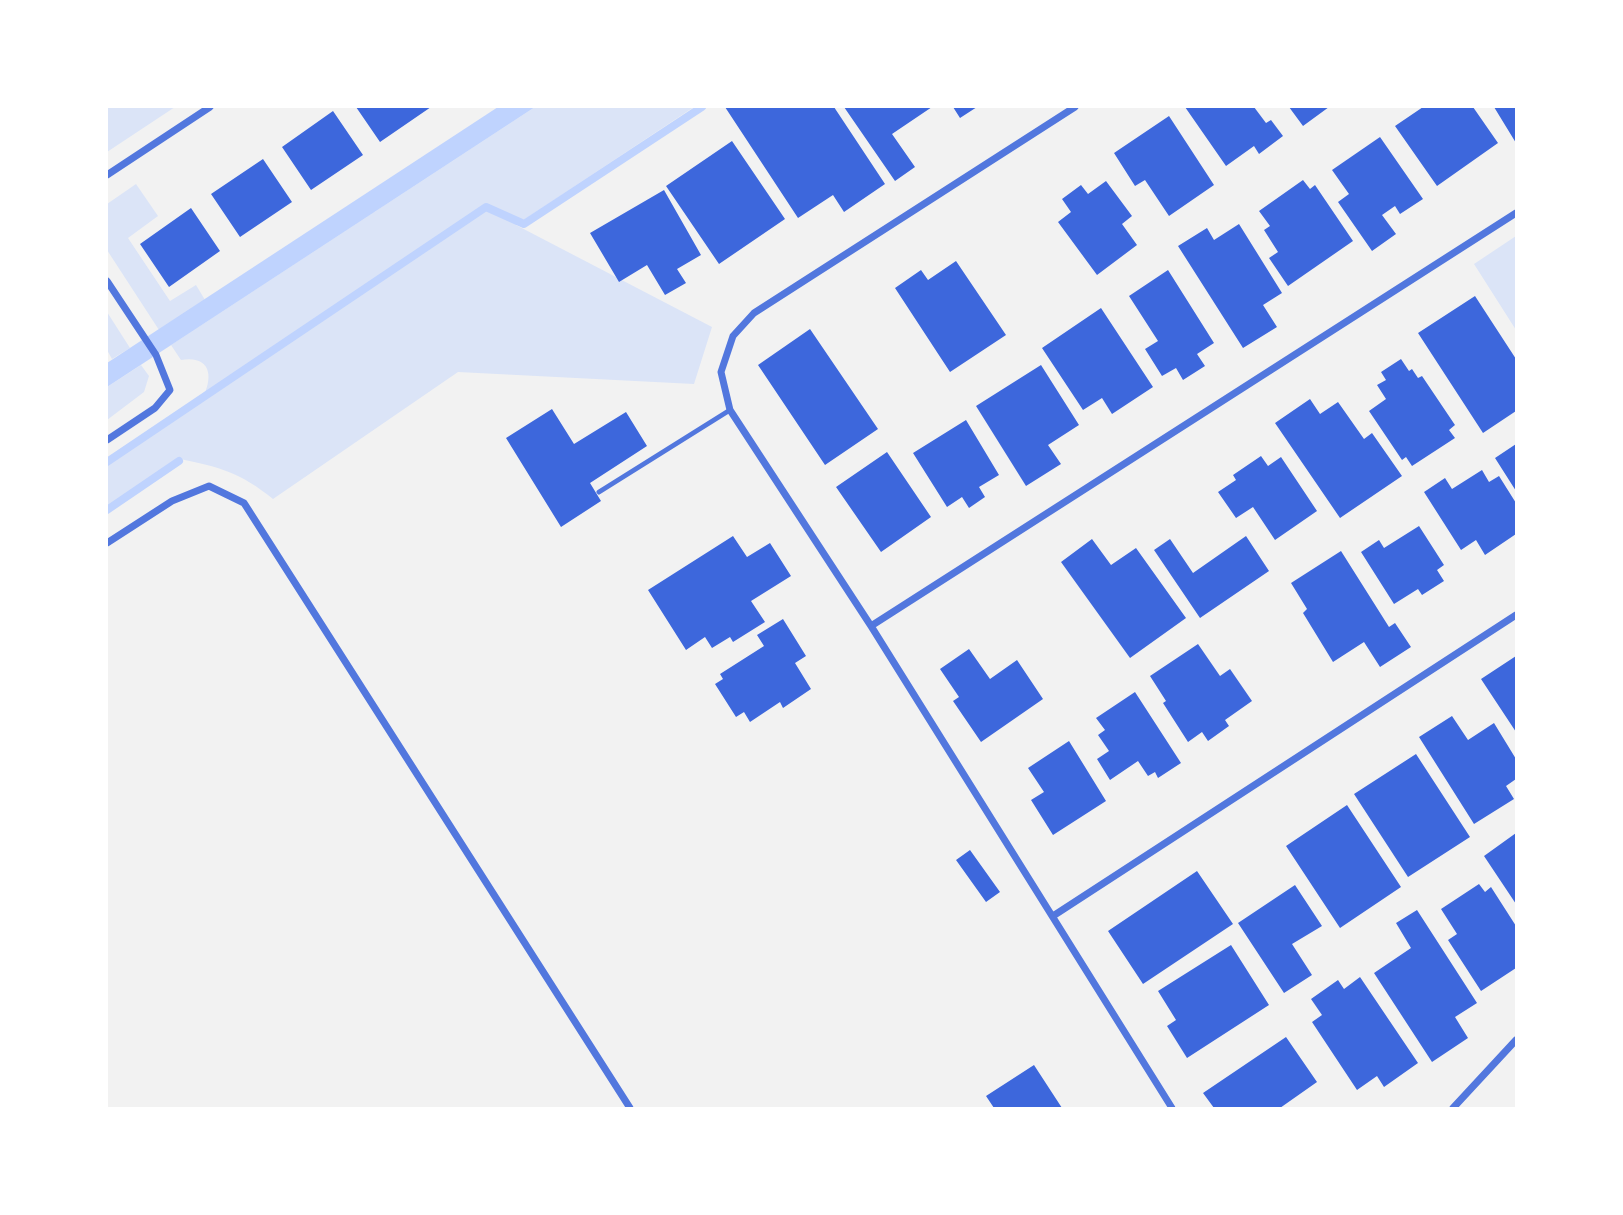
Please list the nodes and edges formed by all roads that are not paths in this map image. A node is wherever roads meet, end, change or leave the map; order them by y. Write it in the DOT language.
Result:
graph roads {
  1 [pos="210,107"];
  2 [pos="1075,107"];
  3 [pos="107,175"];
  4 [pos="1516,213"];
  5 [pos="107,281"];
  6 [pos="730,410"];
  7 [pos="107,440"];
  8 [pos="599,492"];
  9 [pos="107,542"];
  10 [pos="1516,615"];
  11 [pos="871,626"];
  12 [pos="1053,916"];
  13 [pos="1516,1040"];
  14 [pos="630,1108"];
  15 [pos="1172,1108"];
  16 [pos="1453,1108"];
  1 -- 3 [label="street"];
  2 -- 6 [label="street"];
  4 -- 11 [label="street"];
  5 -- 7 [label="street"];
  6 -- 8 [label="lane"];
  6 -- 11 [label="street"];
  9 -- 14 [label="street"];
  10 -- 12 [label="street"];
  11 -- 12 [label="street"];
  12 -- 15 [label="street"];
  13 -- 16 [label="street"];
}
